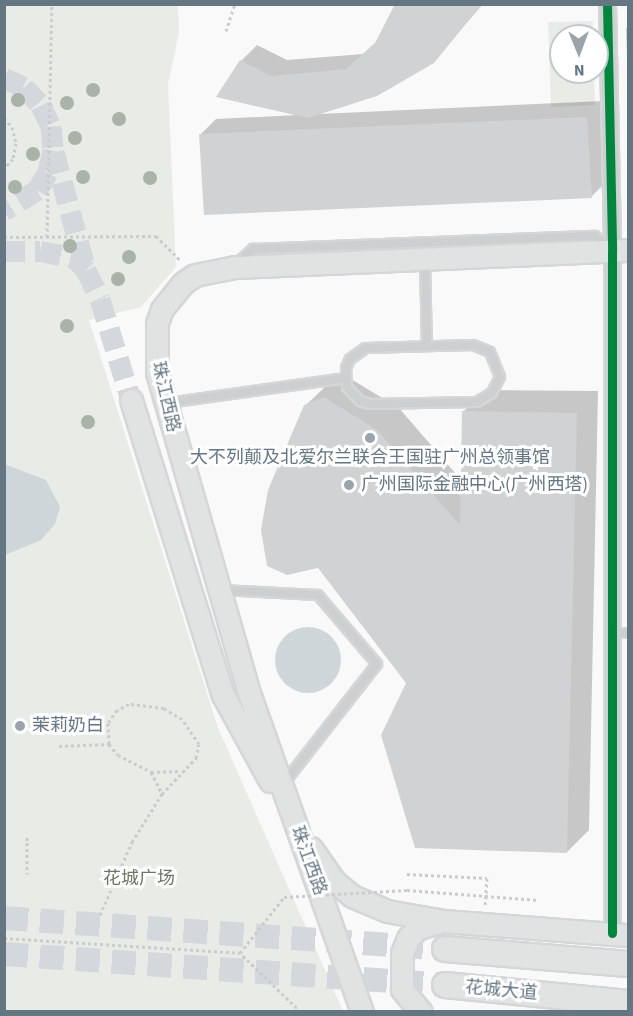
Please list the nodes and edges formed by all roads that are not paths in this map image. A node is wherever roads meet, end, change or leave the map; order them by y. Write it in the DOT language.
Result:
graph roads {
  1 [pos="607,4"];
  2 [pos="620,250"];
  3 [pos="425,258"];
  4 [pos="235,267"];
  5 [pos="427,346"];
  6 [pos="345,378"];
  7 [pos="131,400"];
  8 [pos="165,403"];
  9 [pos="219,590"];
  10 [pos="611,633"];
  11 [pos="628,633"];
  12 [pos="282,786"];
  13 [pos="294,823"];
  14 [pos="444,921"];
  15 [pos="620,934"];
  16 [pos="445,950"];
  17 [pos="628,964"];
  18 [pos="445,985"];
  19 [pos="628,1003"];
  20 [pos="362,1011"];
  21 [pos="422,1011"];
  1 -- 2 [label="street"];
  2 -- 3 [label="main road, 珠江西路"];
  2 -- 4 [label="lane"];
  2 -- 10 [label="street"];
  3 -- 4 [label="main road, 珠江西路"];
  3 -- 5 [label="lane"];
  4 -- 8 [label="main road, 珠江西路"];
  5 -- 6 [label="lane"];
  5 -- 6 [label="lane"];
  6 -- 8 [label="lane"];
  7 -- 13 [label="main road"];
  8 -- 9 [label="main road, 珠江西路"];
  9 -- 12 [label="main road, 珠江西路"];
  9 -- 12 [label="lane"];
  10 -- 11 [label="lane"];
  10 -- 15 [label="street"];
  12 -- 13 [label="main road, 珠江西路"];
  13 -- 14 [label="main road"];
  13 -- 20 [label="main road, 珠江西路"];
  14 -- 15 [label="main road"];
  14 -- 21 [label="main road"];
  16 -- 17 [label="main road, 花城大道"];
  18 -- 19 [label="main road, 花城大道"];
}
